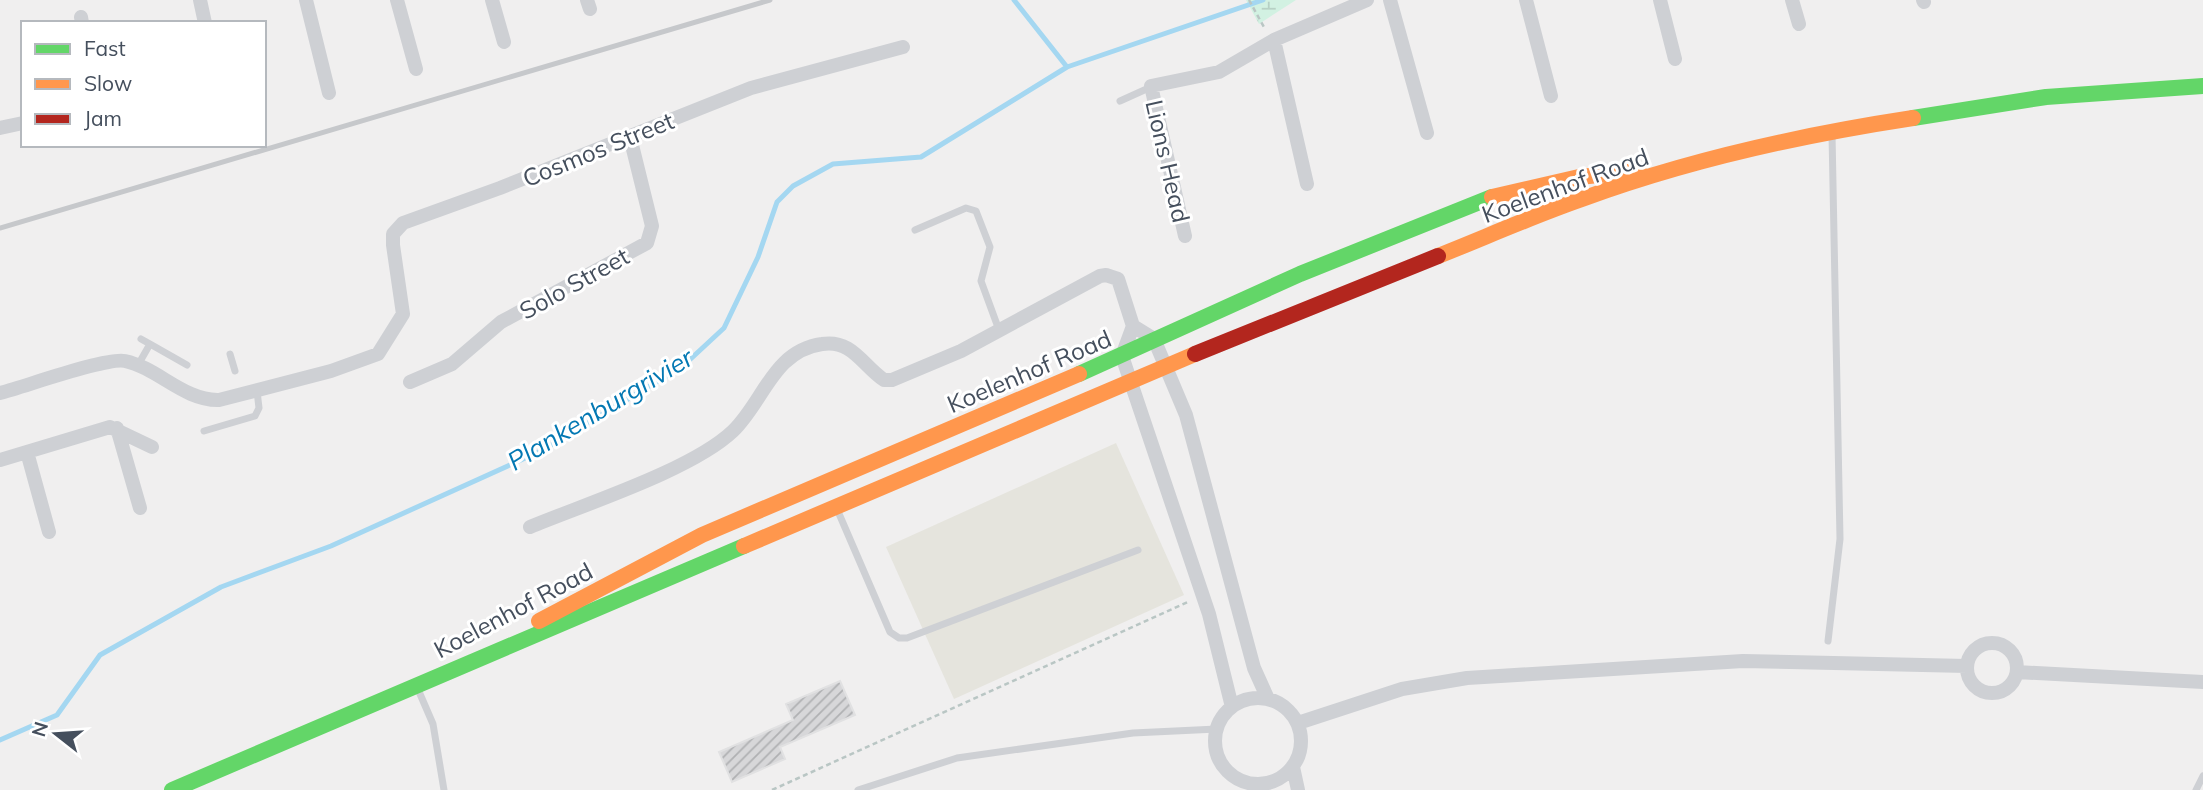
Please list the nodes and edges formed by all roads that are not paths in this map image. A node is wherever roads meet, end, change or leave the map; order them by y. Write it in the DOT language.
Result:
graph roads {
  1 [pos="200,0"];
  2 [pos="306,0"];
  3 [pos="397,0"];
  4 [pos="492,0"];
  5 [pos="1367,0"];
  6 [pos="1390,0"];
  7 [pos="1527,0"];
  8 [pos="1660,0"];
  9 [pos="1792,0"];
  10 [pos="205,21"];
  11 [pos="1799,24"];
  12 [pos="1270,36"];
  13 [pos="504,42"];
  14 [pos="903,47"];
  15 [pos="1675,59"];
  16 [pos="416,69"];
  17 [pos="1152,86"];
  18 [pos="2203,86"];
  19 [pos="328,93"];
  20 [pos="1551,96"];
  21 [pos="1120,101"];
  22 [pos="21,123"];
  23 [pos="0,128"];
  24 [pos="1832,130"];
  25 [pos="1427,133"];
  26 [pos="630,137"];
  27 [pos="1683,167"];
  28 [pos="1307,184"];
  29 [pos="915,230"];
  30 [pos="1185,236"];
  31 [pos="1133,326"];
  32 [pos="999,331"];
  33 [pos="141,339"];
  34 [pos="1154,339"];
  35 [pos="150,344"];
  36 [pos="230,354"];
  37 [pos="1122,356"];
  38 [pos="187,365"];
  39 [pos="1167,365"];
  40 [pos="138,366"];
  41 [pos="235,371"];
  42 [pos="410,382"];
  43 [pos="1132,382"];
  44 [pos="257,391"];
  45 [pos="0,393"];
  46 [pos="117,428"];
  47 [pos="204,431"];
  48 [pos="152,447"];
  49 [pos="27,452"];
  50 [pos="0,460"];
  51 [pos="836,508"];
  52 [pos="140,509"];
  53 [pos="530,527"];
  54 [pos="49,532"];
  55 [pos="1138,550"];
  56 [pos="1828,641"];
  57 [pos="1967,666"];
  58 [pos="2017,672"];
  59 [pos="2203,682"];
  60 [pos="417,687"];
  61 [pos="1268,699"];
  62 [pos="1232,707"];
  63 [pos="1298,723"];
  64 [pos="1217,729"];
  65 [pos="1293,767"];
  66 [pos="1232,775"];
  67 [pos="2203,776"];
  68 [pos="172,790"];
  69 [pos="444,790"];
  70 [pos="858,790"];
  71 [pos="1237,790"];
  72 [pos="1298,790"];
  73 [pos="2196,790"];
  1 -- 10 [label="street"];
  2 -- 19 [label="street"];
  3 -- 16 [label="street"];
  4 -- 13 [label="street"];
  5 -- 12 [label="street"];
  6 -- 25 [label="street"];
  7 -- 20 [label="street"];
  8 -- 15 [label="street"];
  9 -- 11 [label="street"];
  12 -- 17 [label="street"];
  12 -- 28 [label="street"];
  14 -- 26 [label="street, Cosmos Street"];
  17 -- 21 [label="lane"];
  17 -- 30 [label="street, Lions Head"];
  18 -- 24 [label="main road, Koelenhof Road"];
  22 -- 23 [label="street"];
  24 -- 27 [label="main road, Koelenhof Road"];
  24 -- 56 [label="lane"];
  26 -- 42 [label="street, Solo Street"];
  26 -- 44 [label="street, Cosmos Street"];
  27 -- 34 [label="main road, Koelenhof Road"];
  27 -- 39 [label="main road, Koelenhof Road"];
  29 -- 32 [label="lane"];
  31 -- 32 [label="street"];
  31 -- 34 [label="street"];
  31 -- 37 [label="street"];
  32 -- 53 [label="street"];
  33 -- 35 [label="lane"];
  34 -- 37 [label="main road, Koelenhof Road"];
  34 -- 39 [label="street"];
  35 -- 38 [label="lane"];
  35 -- 40 [label="lane"];
  36 -- 41 [label="lane"];
  37 -- 43 [label="street"];
  37 -- 60 [label="main road, Koelenhof Road"];
  39 -- 43 [label="main road, Koelenhof Road"];
  39 -- 61 [label="street"];
  40 -- 44 [label="street"];
  40 -- 45 [label="street"];
  43 -- 51 [label="main road, Koelenhof Road"];
  43 -- 62 [label="street"];
  44 -- 47 [label="lane"];
  46 -- 48 [label="street"];
  46 -- 49 [label="street"];
  46 -- 52 [label="street"];
  49 -- 50 [label="street"];
  49 -- 54 [label="street"];
  51 -- 55 [label="lane"];
  51 -- 60 [label="main road, Koelenhof Road"];
  57 -- 58 [label="street"];
  57 -- 58 [label="street"];
  57 -- 63 [label="street"];
  58 -- 59 [label="street"];
  60 -- 68 [label="main road, Koelenhof Road"];
  60 -- 69 [label="lane"];
  61 -- 62 [label="street"];
  61 -- 63 [label="street"];
  62 -- 64 [label="street"];
  63 -- 65 [label="street"];
  64 -- 66 [label="street"];
  64 -- 70 [label="lane"];
  65 -- 66 [label="street"];
  65 -- 72 [label="street"];
  66 -- 71 [label="street"];
  67 -- 73 [label="lane"];
}
